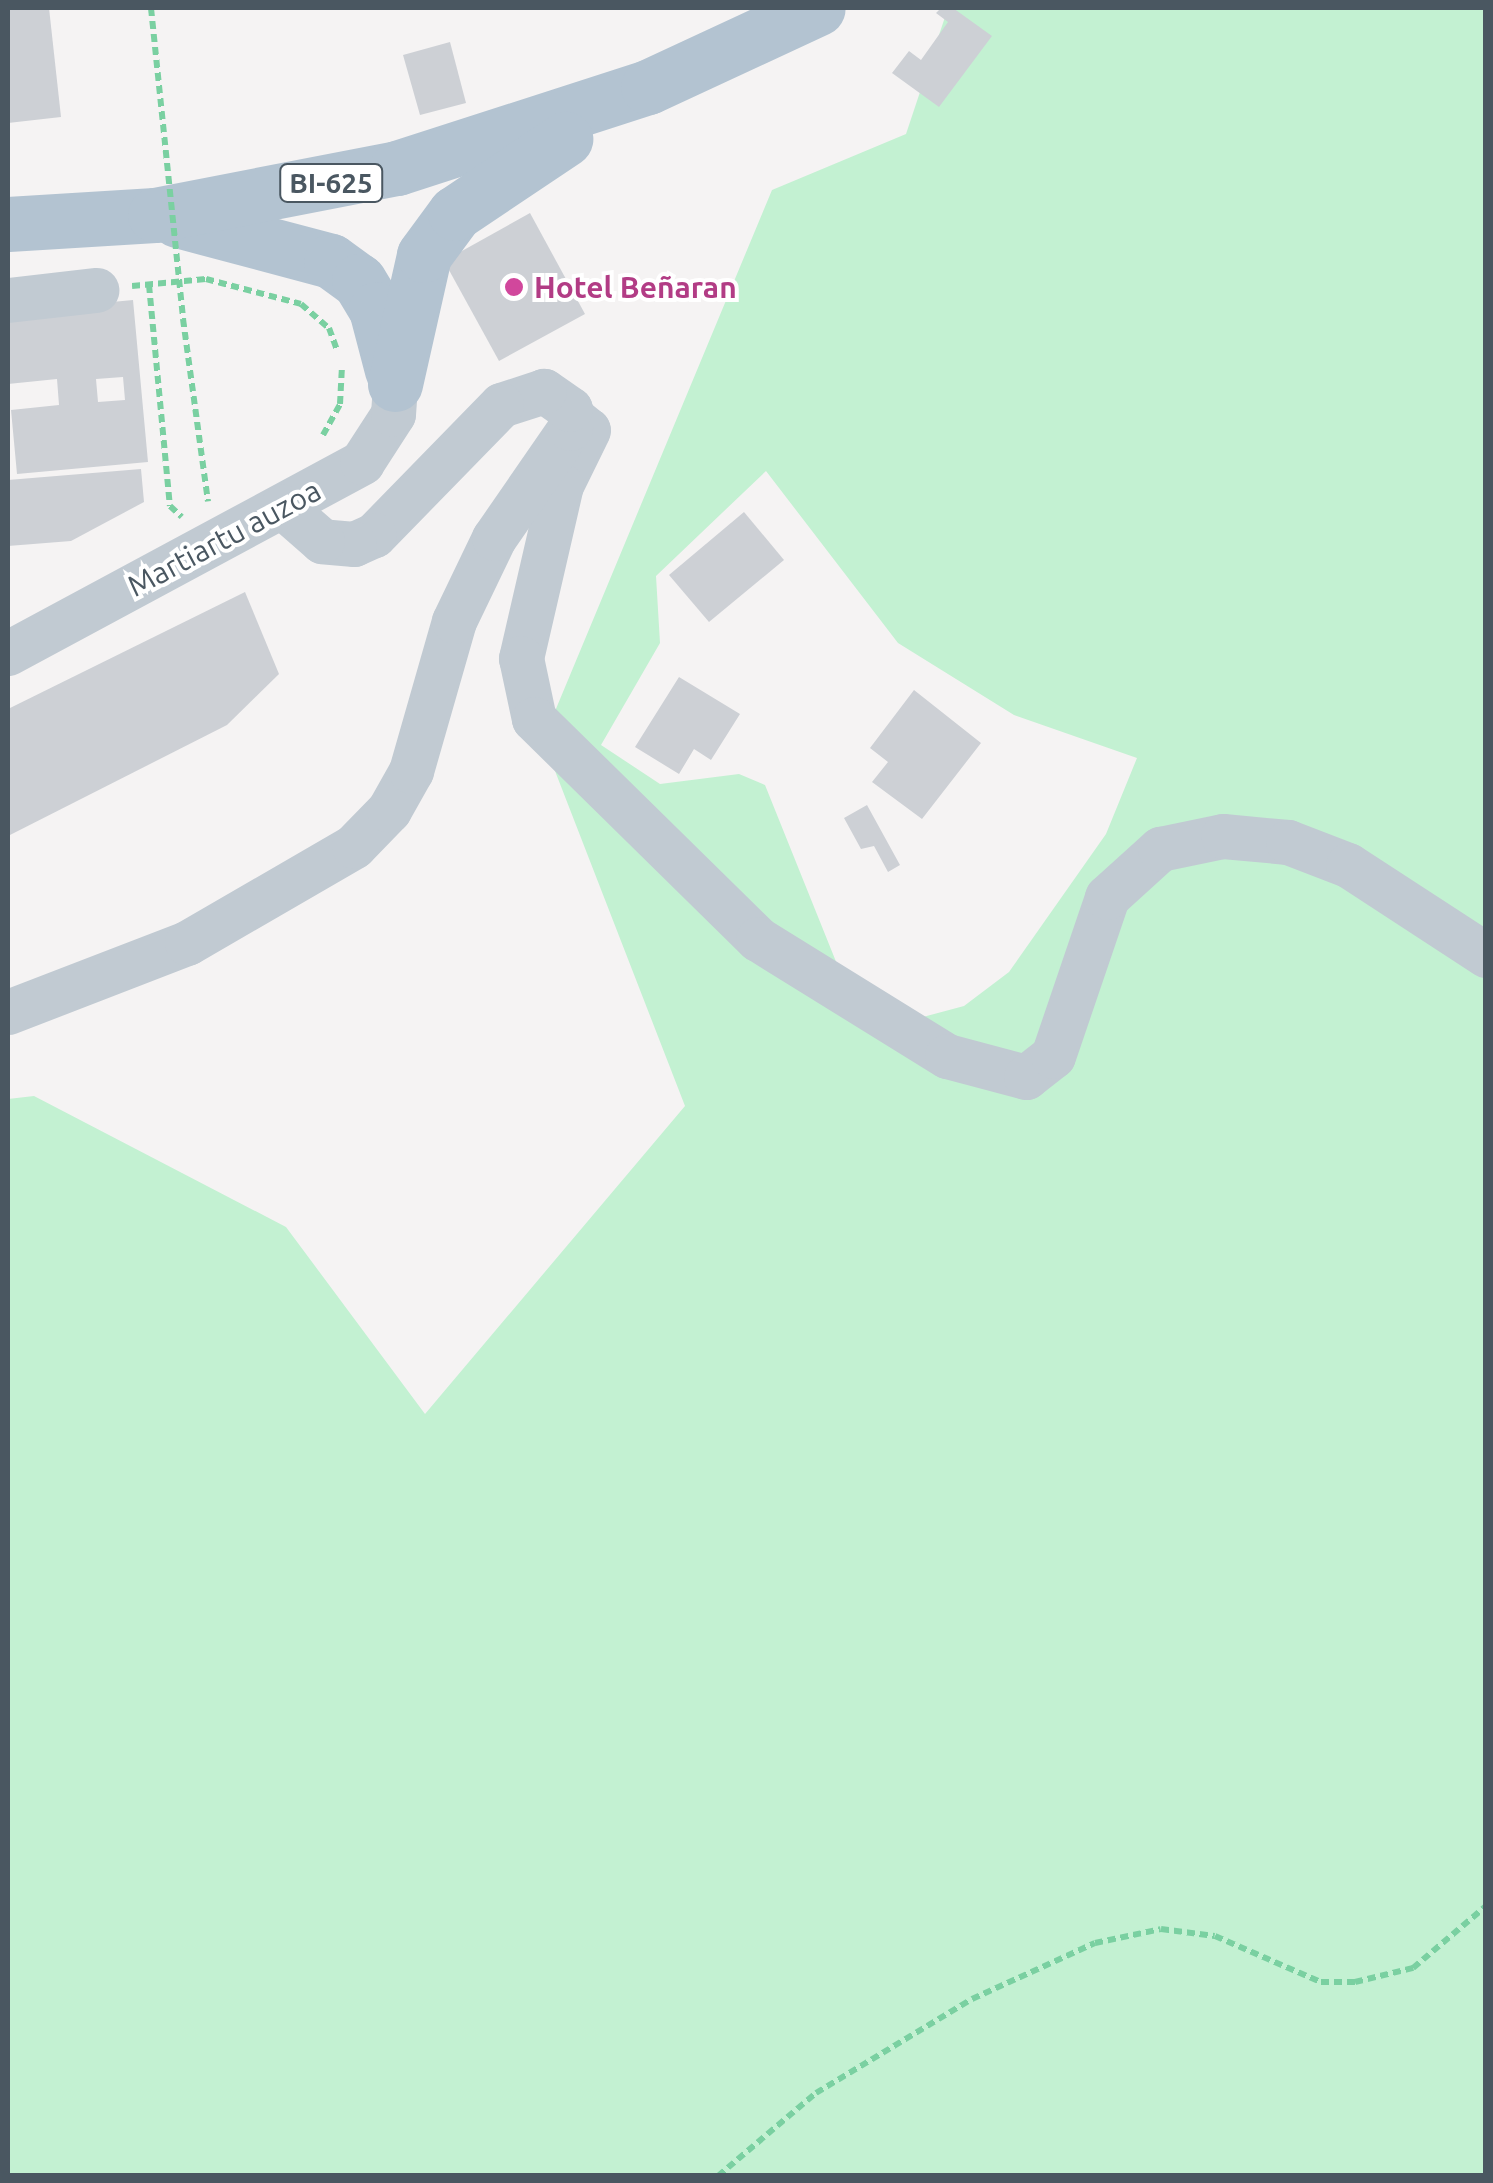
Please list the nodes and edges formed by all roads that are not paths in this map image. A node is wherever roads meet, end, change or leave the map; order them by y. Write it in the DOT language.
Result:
graph roads {
  1 [pos="818,8"];
  2 [pos="648,87"];
  3 [pos="155,215"];
  4 [pos="8,224"];
  5 [pos="96,290"];
  6 [pos="8,300"];
  7 [pos="395,384"];
  8 [pos="572,418"];
  9 [pos="283,507"];
  10 [pos="8,652"];
  11 [pos="1486,956"];
  12 [pos="8,1012"];
  1 -- 2 [label="main road, BI-625"];
  2 -- 3 [label="main road, BI-625"];
  2 -- 7 [label="main road"];
  3 -- 4 [label="main road, BI-625"];
  3 -- 7 [label="main road"];
  5 -- 6 [label="street"];
  7 -- 9 [label="street, Martiartu auzoa"];
  8 -- 9 [label="street"];
  8 -- 11 [label="street"];
  8 -- 12 [label="street"];
  9 -- 10 [label="street, Martiartu auzoa"];
}
